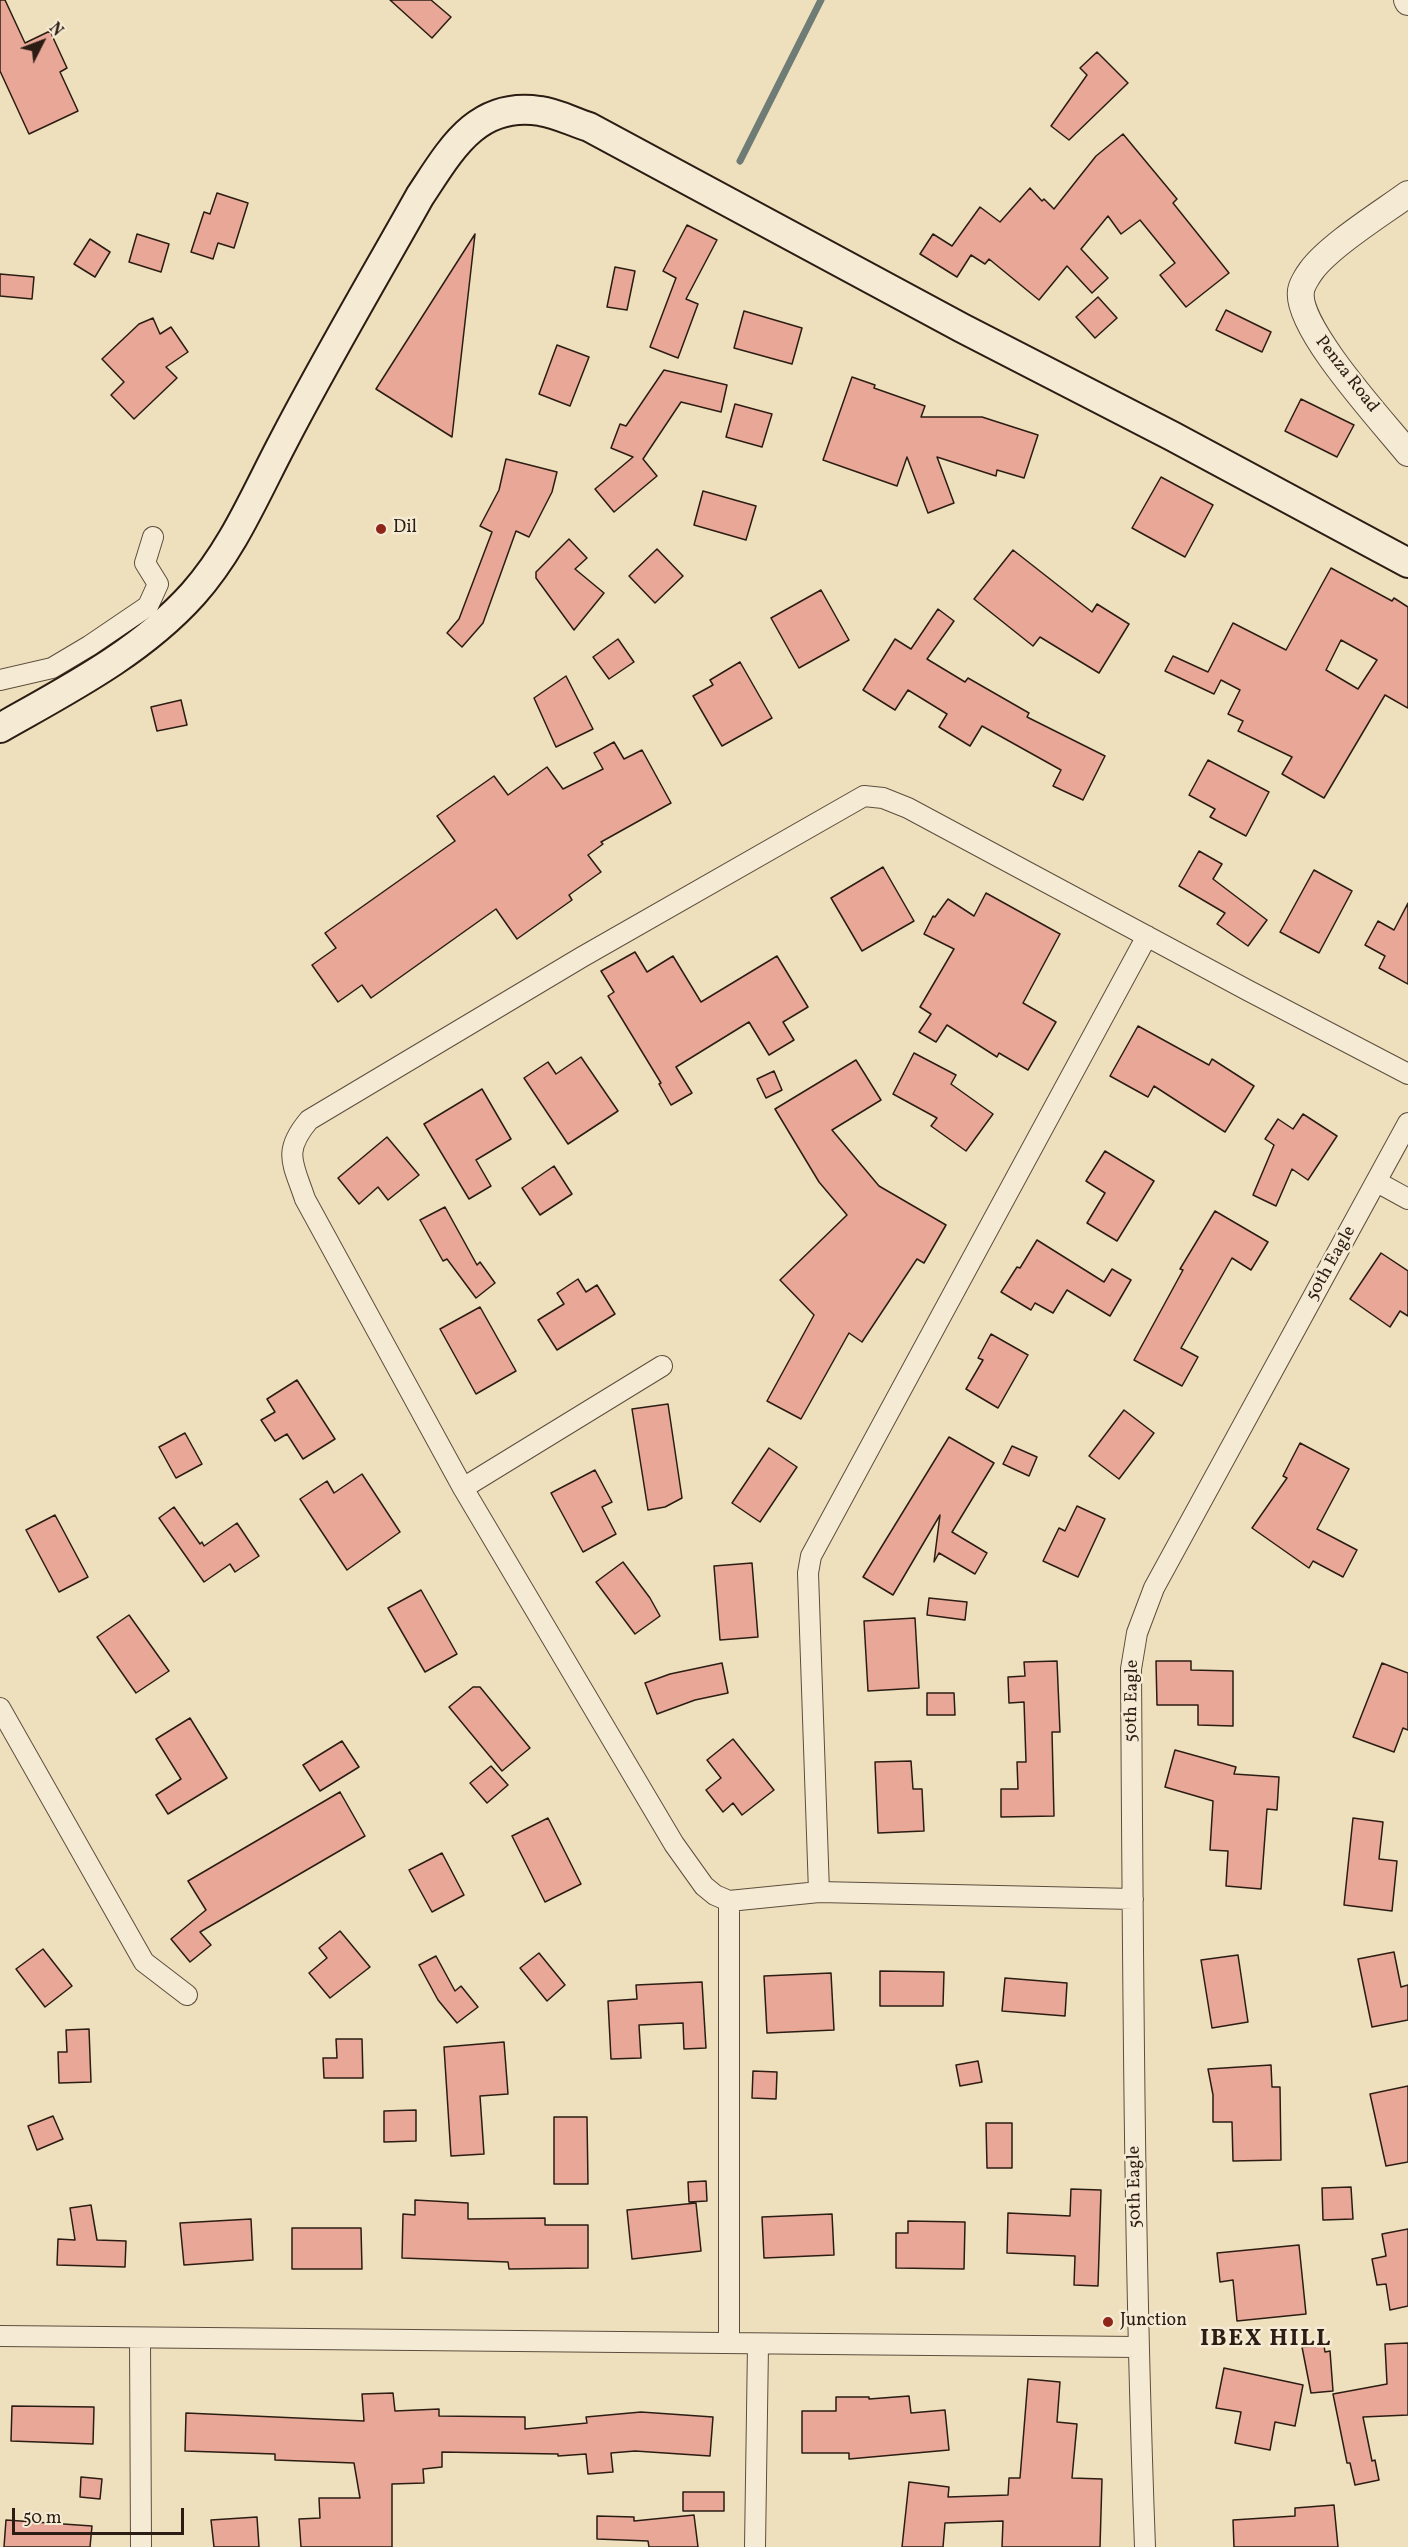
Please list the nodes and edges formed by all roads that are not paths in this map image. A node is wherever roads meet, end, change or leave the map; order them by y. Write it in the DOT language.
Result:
graph roads {
  1 [pos="1408,194"];
  2 [pos="1408,453"];
  3 [pos="153,537"];
  4 [pos="1408,563"];
  5 [pos="0,680"];
  6 [pos="0,728"];
  7 [pos="1147,936"];
  8 [pos="1408,1074"];
  9 [pos="1408,1123"];
  10 [pos="1377,1182"];
  11 [pos="1408,1199"];
  12 [pos="662,1366"];
  13 [pos="463,1488"];
  14 [pos="0,1708"];
  15 [pos="819,1892"];
  16 [pos="1133,1899"];
  17 [pos="729,1901"];
  18 [pos="187,1995"];
  19 [pos="0,2336"];
  20 [pos="140,2338"];
  21 [pos="729,2343"];
  22 [pos="758,2345"];
  23 [pos="1137,2347"];
  24 [pos="141,2547"];
  25 [pos="755,2547"];
  26 [pos="1145,2547"];
  1 -- 2 [label="street, Penza Road"];
  3 -- 5 [label="street"];
  4 -- 6 [label="main road"];
  7 -- 8 [label="street"];
  7 -- 13 [label="street"];
  7 -- 15 [label="street"];
  9 -- 10 [label="street, 50th Eagle"];
  10 -- 11 [label="street"];
  10 -- 16 [label="street, 50th Eagle"];
  12 -- 13 [label="street"];
  13 -- 17 [label="street"];
  14 -- 18 [label="street"];
  15 -- 16 [label="street"];
  15 -- 17 [label="street"];
  16 -- 23 [label="street, 50th Eagle"];
  17 -- 21 [label="street"];
  19 -- 20 [label="street"];
  20 -- 21 [label="street"];
  20 -- 24 [label="street"];
  21 -- 22 [label="street"];
  22 -- 23 [label="street"];
  22 -- 25 [label="street"];
  23 -- 26 [label="street, 50th Eagle"];
}
